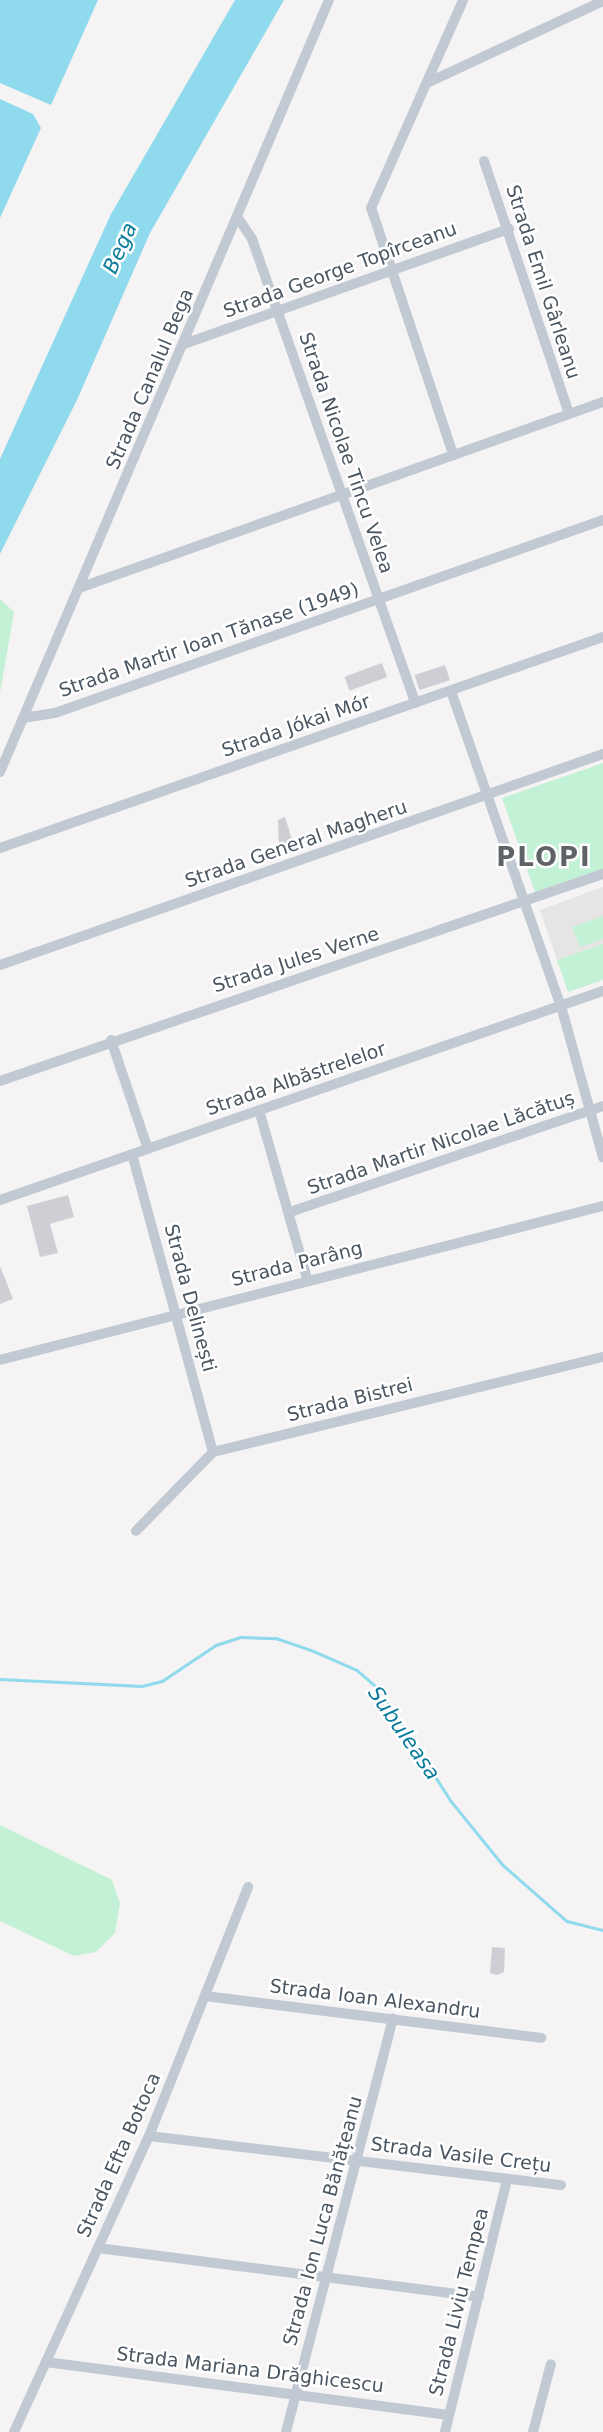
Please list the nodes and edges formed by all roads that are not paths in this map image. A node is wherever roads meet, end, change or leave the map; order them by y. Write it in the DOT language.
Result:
graph roads {
  1 [pos="329,0"];
  2 [pos="463,0"];
  3 [pos="603,1"];
  4 [pos="427,83"];
  5 [pos="484,160"];
  6 [pos="238,218"];
  7 [pos="509,229"];
  8 [pos="391,269"];
  9 [pos="278,312"];
  10 [pos="184,344"];
  11 [pos="603,402"];
  12 [pos="569,414"];
  13 [pos="453,454"];
  14 [pos="342,496"];
  15 [pos="603,520"];
  16 [pos="79,588"];
  17 [pos="379,600"];
  18 [pos="603,636"];
  19 [pos="451,691"];
  20 [pos="415,703"];
  21 [pos="23,718"];
  22 [pos="603,754"];
  23 [pos="0,772"];
  24 [pos="488,796"];
  25 [pos="0,848"];
  26 [pos="603,874"];
  27 [pos="525,903"];
  28 [pos="0,965"];
  29 [pos="603,991"];
  30 [pos="561,1006"];
  31 [pos="111,1040"];
  32 [pos="0,1082"];
  33 [pos="603,1106"];
  34 [pos="259,1110"];
  35 [pos="590,1111"];
  36 [pos="148,1149"];
  37 [pos="132,1154"];
  38 [pos="603,1157"];
  39 [pos="0,1200"];
  40 [pos="603,1206"];
  41 [pos="290,1212"];
  42 [pos="307,1279"];
  43 [pos="177,1313"];
  44 [pos="603,1357"];
  45 [pos="0,1360"];
  46 [pos="213,1452"];
  47 [pos="136,1531"];
  48 [pos="248,1887"];
  49 [pos="205,1996"];
  50 [pos="393,2019"];
  51 [pos="541,2038"];
  52 [pos="149,2136"];
  53 [pos="357,2160"];
  54 [pos="507,2180"];
  55 [pos="561,2185"];
  56 [pos="98,2248"];
  57 [pos="327,2278"];
  58 [pos="479,2297"];
  59 [pos="46,2362"];
  60 [pos="551,2364"];
  61 [pos="296,2392"];
  62 [pos="449,2415"];
  63 [pos="14,2432"];
  64 [pos="286,2432"];
  65 [pos="445,2432"];
  66 [pos="533,2432"];
  1 -- 6 [label="street, Strada Canalul Bega"];
  2 -- 4 [label="street"];
  3 -- 4 [label="street"];
  4 -- 8 [label="street"];
  5 -- 7 [label="street, Strada Emil Gârleanu"];
  6 -- 9 [label="street, Strada Nicolae Tincu Velea"];
  6 -- 10 [label="street, Strada Canalul Bega"];
  7 -- 8 [label="street, Strada George Topîrceanu"];
  7 -- 12 [label="street, Strada Emil Gârleanu"];
  8 -- 9 [label="street, Strada George Topîrceanu"];
  8 -- 13 [label="street"];
  9 -- 10 [label="street, Strada George Topîrceanu"];
  9 -- 14 [label="street, Strada Nicolae Tincu Velea"];
  10 -- 16 [label="street, Strada Canalul Bega"];
  11 -- 12 [label="street"];
  12 -- 13 [label="street"];
  13 -- 14 [label="street"];
  14 -- 16 [label="street"];
  14 -- 17 [label="street, Strada Nicolae Tincu Velea"];
  15 -- 17 [label="street, Strada Martir Ioan Tănase (1949)"];
  16 -- 21 [label="street, Strada Canalul Bega"];
  17 -- 20 [label="street, Strada Nicolae Tincu Velea"];
  17 -- 21 [label="street, Strada Martir Ioan Tănase (1949)"];
  18 -- 19 [label="street, Strada Jókai Mór"];
  19 -- 20 [label="street, Strada Jókai Mór"];
  19 -- 24 [label="street"];
  20 -- 25 [label="street, Strada Jókai Mór"];
  21 -- 23 [label="street, Strada Canalul Bega"];
  22 -- 24 [label="street, Strada General Magheru"];
  24 -- 27 [label="street"];
  24 -- 28 [label="street, Strada General Magheru"];
  26 -- 27 [label="street, Strada Jules Verne"];
  27 -- 30 [label="street"];
  27 -- 31 [label="street, Strada Jules Verne"];
  29 -- 30 [label="street, Strada Albăstrelelor"];
  30 -- 34 [label="street, Strada Albăstrelelor"];
  30 -- 35 [label="street"];
  31 -- 32 [label="street, Strada Jules Verne"];
  31 -- 36 [label="street"];
  33 -- 35 [label="street, Strada Martir Nicolae Lăcătuș"];
  34 -- 36 [label="street, Strada Albăstrelelor"];
  34 -- 41 [label="street"];
  35 -- 38 [label="street"];
  35 -- 41 [label="street, Strada Martir Nicolae Lăcătuș"];
  36 -- 37 [label="street, Strada Albăstrelelor"];
  37 -- 39 [label="street, Strada Albăstrelelor"];
  37 -- 43 [label="street, Strada Delinești"];
  40 -- 42 [label="street, Strada Parâng"];
  41 -- 42 [label="street"];
  42 -- 43 [label="street, Strada Parâng"];
  43 -- 45 [label="street, Strada Parâng"];
  43 -- 46 [label="street, Strada Delinești"];
  44 -- 46 [label="street, Strada Bistrei"];
  46 -- 47 [label="street"];
  48 -- 49 [label="street, Strada Efta Botoca"];
  49 -- 50 [label="street, Strada Ioan Alexandru"];
  49 -- 52 [label="street, Strada Efta Botoca"];
  50 -- 51 [label="street, Strada Ioan Alexandru"];
  50 -- 53 [label="street, Strada Ion Luca Bănățeanu"];
  52 -- 53 [label="street, Strada Vasile Crețu"];
  52 -- 56 [label="street, Strada Efta Botoca"];
  53 -- 54 [label="street, Strada Vasile Crețu"];
  53 -- 57 [label="street, Strada Ion Luca Bănățeanu"];
  54 -- 55 [label="street, Strada Vasile Crețu"];
  54 -- 58 [label="street, Strada Liviu Tempea"];
  56 -- 57 [label="street"];
  56 -- 59 [label="street, Strada Efta Botoca"];
  57 -- 58 [label="street"];
  57 -- 61 [label="street, Strada Ion Luca Bănățeanu"];
  58 -- 62 [label="street, Strada Liviu Tempea"];
  59 -- 61 [label="street, Strada Mariana Drăghicescu"];
  59 -- 63 [label="street, Strada Efta Botoca"];
  60 -- 66 [label="street"];
  61 -- 62 [label="street, Strada Mariana Drăghicescu"];
  61 -- 64 [label="street, Strada Ion Luca Bănățeanu"];
  62 -- 65 [label="street, Strada Liviu Tempea"];
}
